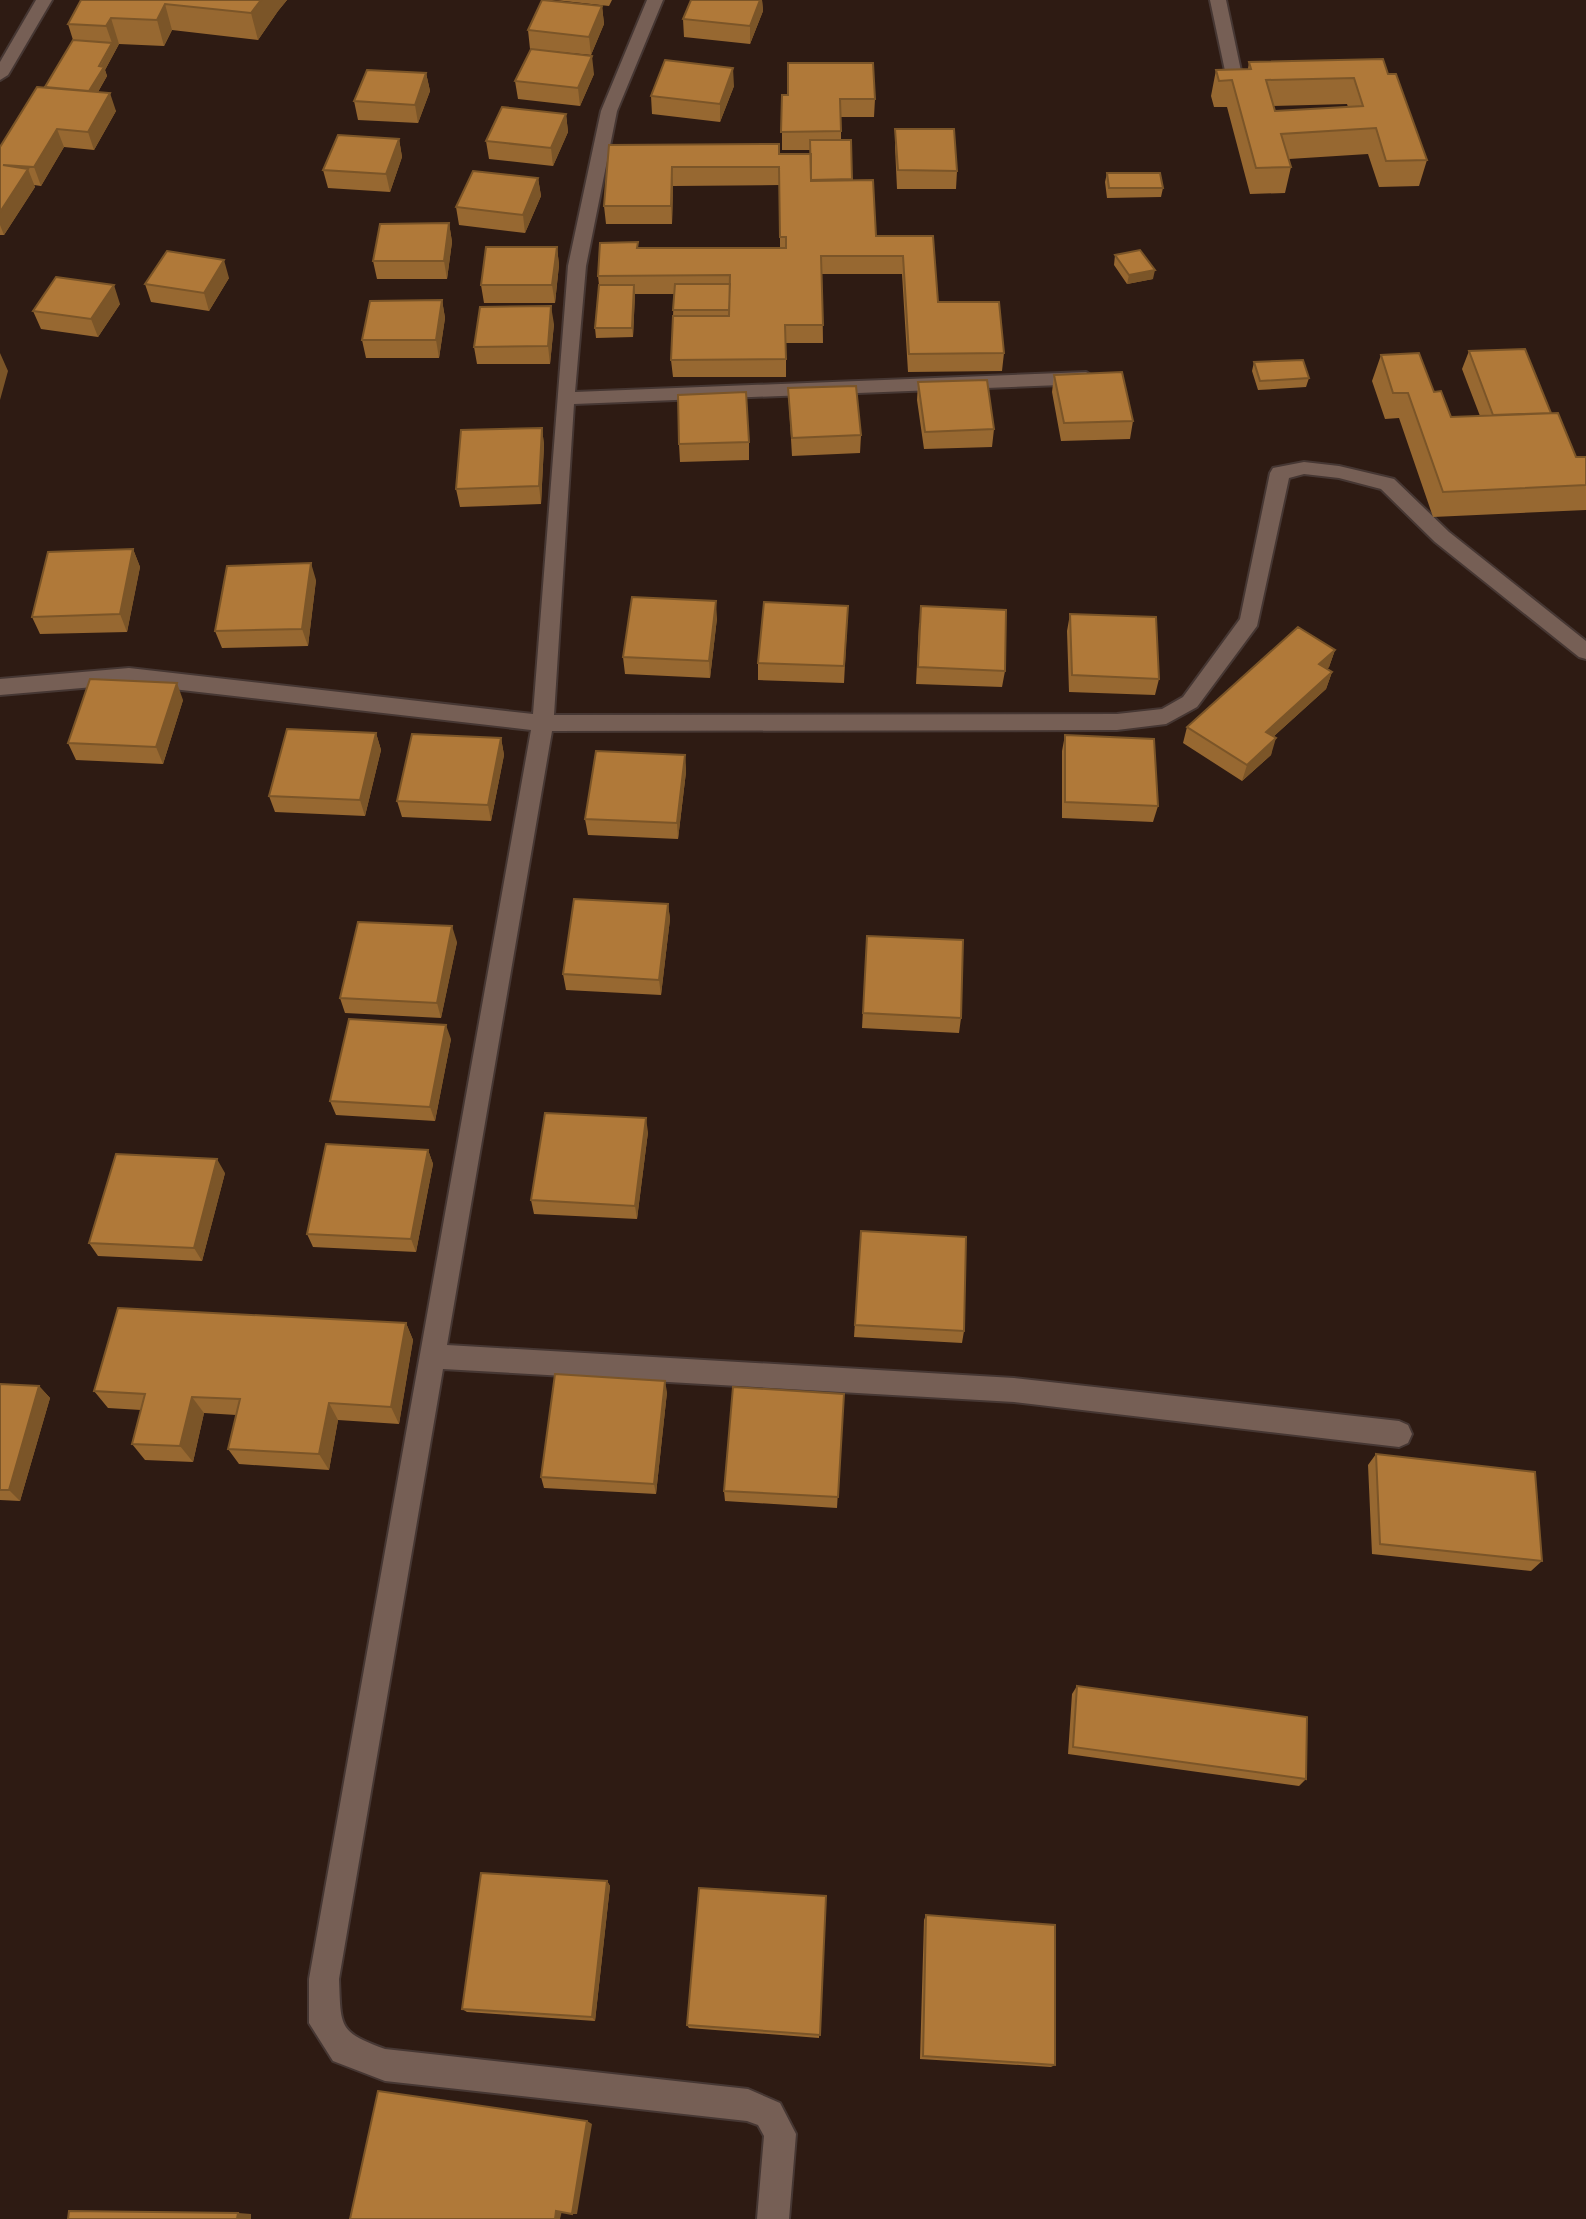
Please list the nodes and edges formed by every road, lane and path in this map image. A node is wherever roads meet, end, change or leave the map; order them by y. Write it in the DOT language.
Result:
graph roads {
  1 [pos="44,0"];
  2 [pos="655,0"];
  3 [pos="1218,0"];
  4 [pos="0,75"];
  5 [pos="1236,85"];
  6 [pos="1103,377"];
  7 [pos="565,398"];
  8 [pos="1586,652"];
  9 [pos="0,687"];
  10 [pos="543,723"];
  11 [pos="432,1356"];
  12 [pos="1399,1434"];
  13 [pos="773,2219"];
  1 -- 4 [label="street"];
  2 -- 7 [label="street"];
  3 -- 5 [label="street"];
  6 -- 7 [label="street"];
  7 -- 10 [label="street"];
  8 -- 10 [label="street"];
  9 -- 10 [label="street"];
  10 -- 11 [label="street"];
  11 -- 12 [label="street"];
  11 -- 13 [label="street"];
}
